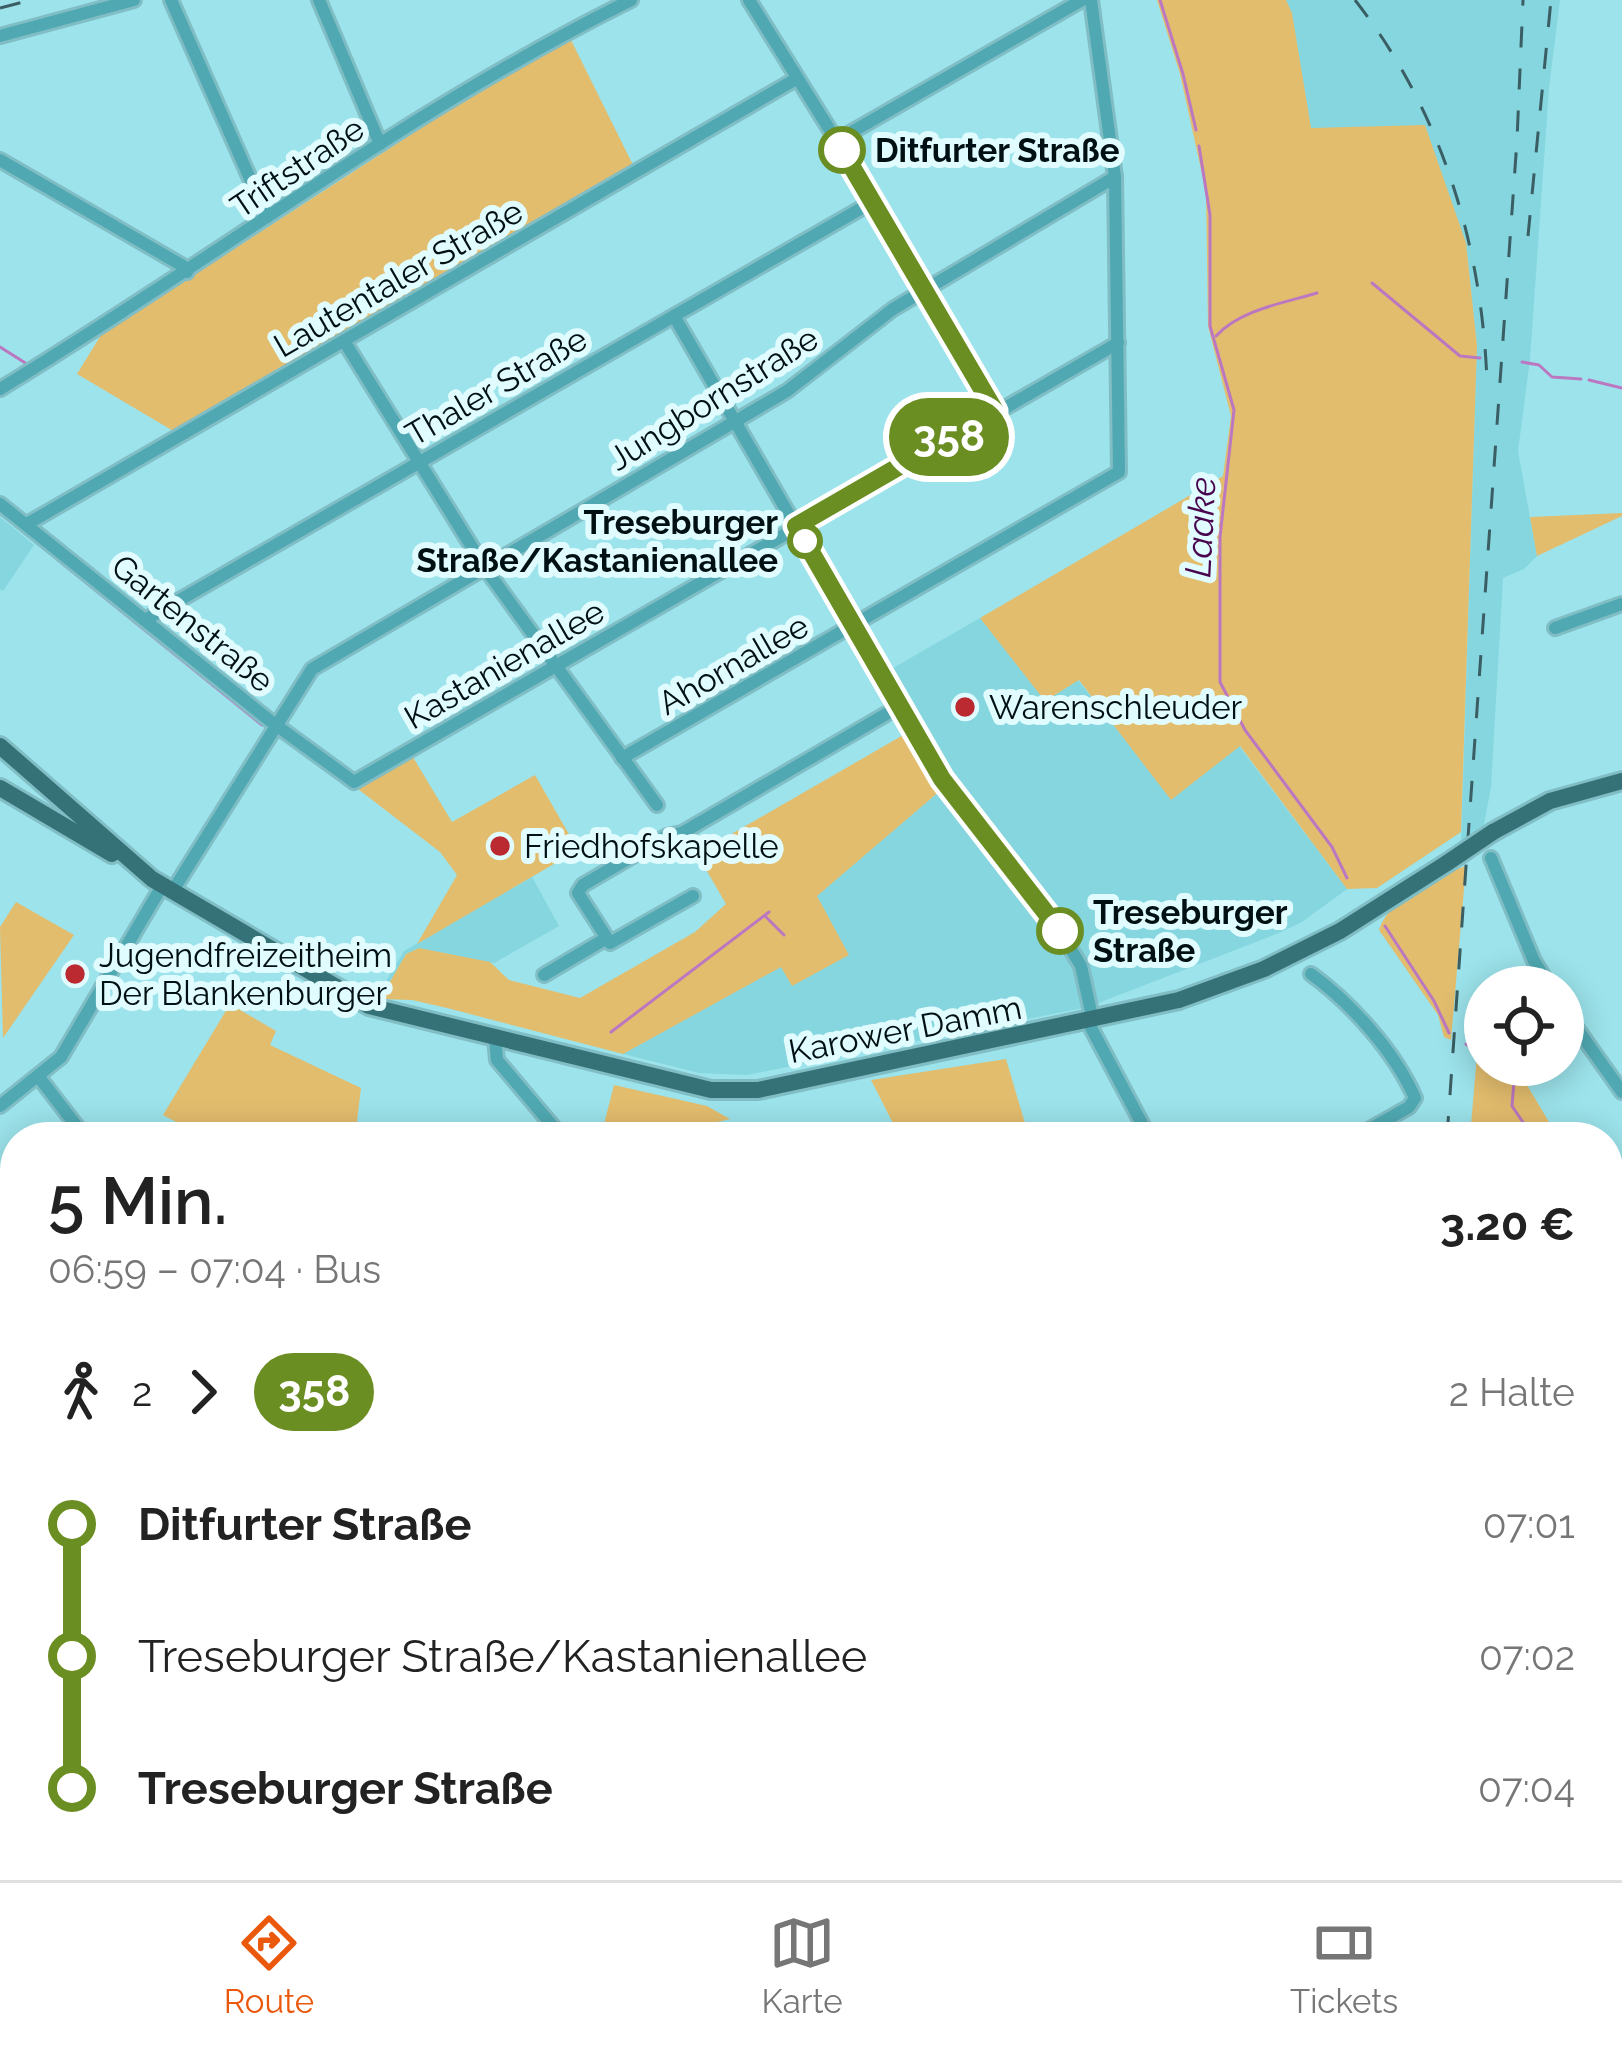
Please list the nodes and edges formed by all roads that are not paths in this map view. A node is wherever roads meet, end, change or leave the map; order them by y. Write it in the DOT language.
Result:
graph roads {
  1 [pos="134,0"];
  2 [pos="172,0"];
  3 [pos="319,0"];
  4 [pos="631,0"];
  5 [pos="748,0"];
  6 [pos="1082,0"];
  7 [pos="1091,0"];
  8 [pos="0,36"];
  9 [pos="796,79"];
  10 [pos="836,141"];
  11 [pos="380,144"];
  12 [pos="0,160"];
  13 [pos="1115,177"];
  14 [pos="874,201"];
  15 [pos="266,217"];
  16 [pos="187,272"];
  17 [pos="925,289"];
  18 [pos="674,316"];
  19 [pos="344,341"];
  20 [pos="1118,343"];
  21 [pos="0,389"];
  22 [pos="995,411"];
  23 [pos="736,422"];
  24 [pos="417,463"];
  25 [pos="0,504"];
  26 [pos="27,524"];
  27 [pos="796,526"];
  28 [pos="485,568"];
  29 [pos="1622,604"];
  30 [pos="146,620"];
  31 [pos="854,625"];
  32 [pos="1555,628"];
  33 [pos="556,665"];
  34 [pos="900,706"];
  35 [pos="275,724"];
  36 [pos="1,748"];
  37 [pos="622,758"];
  38 [pos="1622,781"];
  39 [pos="354,782"];
  40 [pos="0,788"];
  41 [pos="657,805"];
  42 [pos="1491,858"];
  43 [pos="140,868"];
  44 [pos="167,889"];
  45 [pos="693,896"];
  46 [pos="605,939"];
  47 [pos="1537,966"];
  48 [pos="1311,974"];
  49 [pos="544,975"];
  50 [pos="1090,1022"];
  51 [pos="495,1038"];
  52 [pos="1584,1039"];
  53 [pos="38,1076"];
  54 [pos="1622,1092"];
  55 [pos="0,1106"];
  56 [pos="73,1122"];
  57 [pos="549,1122"];
  58 [pos="1141,1122"];
  59 [pos="1382,1122"];
  1 -- 8 [label="street"];
  2 -- 15 [label="street"];
  3 -- 11 [label="street"];
  4 -- 11 [label="street, Triftstraße"];
  5 -- 9 [label="street"];
  6 -- 10 [label="street"];
  7 -- 13 [label="street"];
  9 -- 10 [label="street"];
  9 -- 19 [label="street, Lautentaler Straße"];
  10 -- 14 [label="street"];
  11 -- 15 [label="street, Triftstraße"];
  12 -- 16 [label="street"];
  13 -- 17 [label="street, Jungbornstraße"];
  13 -- 20 [label="street"];
  14 -- 17 [label="street"];
  14 -- 18 [label="street, Thaler Straße"];
  15 -- 16 [label="street, Triftstraße"];
  16 -- 21 [label="street, Triftstraße"];
  17 -- 22 [label="street"];
  17 -- 23 [label="street, Jungbornstraße"];
  18 -- 23 [label="street"];
  18 -- 24 [label="street, Thaler Straße"];
  19 -- 24 [label="street"];
  19 -- 26 [label="street, Lautentaler Straße"];
  20 -- 22 [label="street, Kastanienallee"];
  20 -- 31 [label="street, Ahornallee"];
  22 -- 27 [label="street, Kastanienallee"];
  23 -- 27 [label="street"];
  23 -- 28 [label="street, Jungbornstraße"];
  24 -- 28 [label="street"];
  24 -- 30 [label="street, Thaler Straße"];
  25 -- 26 [label="street, Gartenstraße"];
  26 -- 30 [label="street, Gartenstraße"];
  27 -- 31 [label="street"];
  27 -- 33 [label="street, Kastanienallee"];
  28 -- 33 [label="street"];
  28 -- 35 [label="street, Jungbornstraße"];
  29 -- 32 [label="street"];
  30 -- 35 [label="street, Gartenstraße"];
  31 -- 34 [label="street"];
  31 -- 37 [label="street, Ahornallee"];
  33 -- 37 [label="street"];
  33 -- 39 [label="street, Kastanienallee"];
  34 -- 46 [label="street"];
  34 -- 50 [label="street"];
  35 -- 39 [label="street, Gartenstraße"];
  35 -- 44 [label="street, Jungbornstraße"];
  36 -- 43 [label="main road"];
  37 -- 41 [label="street"];
  38 -- 50 [label="main road, Karower Damm, bridge"];
  40 -- 43 [label="main road"];
  42 -- 47 [label="street"];
  43 -- 44 [label="main road, Karower Damm"];
  44 -- 51 [label="main road, Karower Damm"];
  44 -- 53 [label="street, Jungbornstraße"];
  45 -- 46 [label="street"];
  46 -- 49 [label="street"];
  48 -- 59 [label="street"];
  50 -- 51 [label="main road, Karower Damm"];
  50 -- 58 [label="street"];
  51 -- 57 [label="street"];
  52 -- 54 [label="street"];
  53 -- 55 [label="street, Jungbornstraße"];
  53 -- 56 [label="street"];
}
